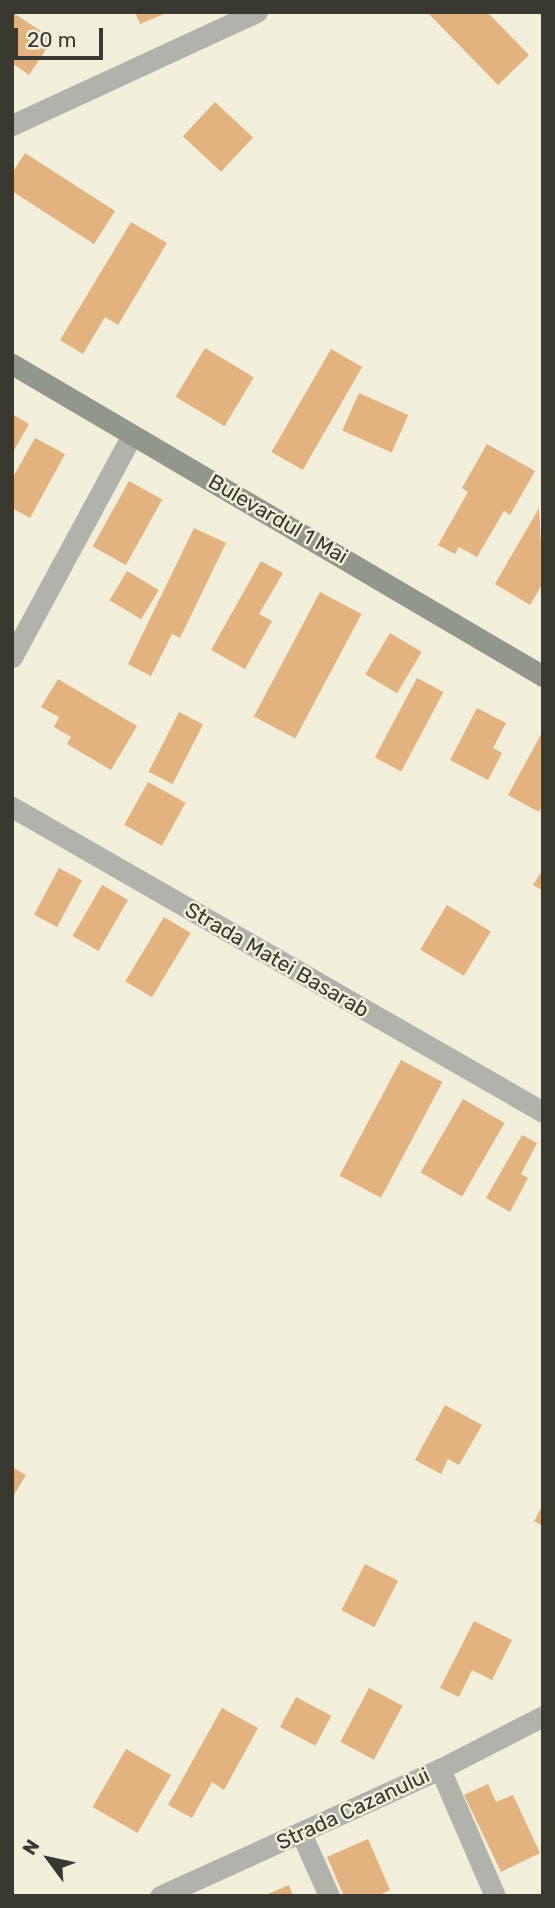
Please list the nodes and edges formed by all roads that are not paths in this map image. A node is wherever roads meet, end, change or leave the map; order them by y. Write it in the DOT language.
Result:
graph roads {
  1 [pos="257,12"];
  2 [pos="12,125"];
  3 [pos="12,364"];
  4 [pos="132,435"];
  5 [pos="12,657"];
  6 [pos="543,676"];
  7 [pos="12,807"];
  8 [pos="543,1112"];
  9 [pos="543,1716"];
  10 [pos="440,1769"];
  11 [pos="301,1833"];
  12 [pos="160,1896"];
  13 [pos="329,1896"];
  14 [pos="495,1896"];
  1 -- 2 [label="street"];
  3 -- 4 [label="main road, Bulevardul 1 Mai"];
  4 -- 5 [label="street"];
  4 -- 6 [label="main road, Bulevardul 1 Mai"];
  7 -- 8 [label="street, Strada Matei Basarab"];
  9 -- 10 [label="street, Strada Cazanului"];
  10 -- 11 [label="street, Strada Cazanului"];
  10 -- 14 [label="street"];
  11 -- 12 [label="street, Strada Cazanului"];
  11 -- 13 [label="street"];
}
